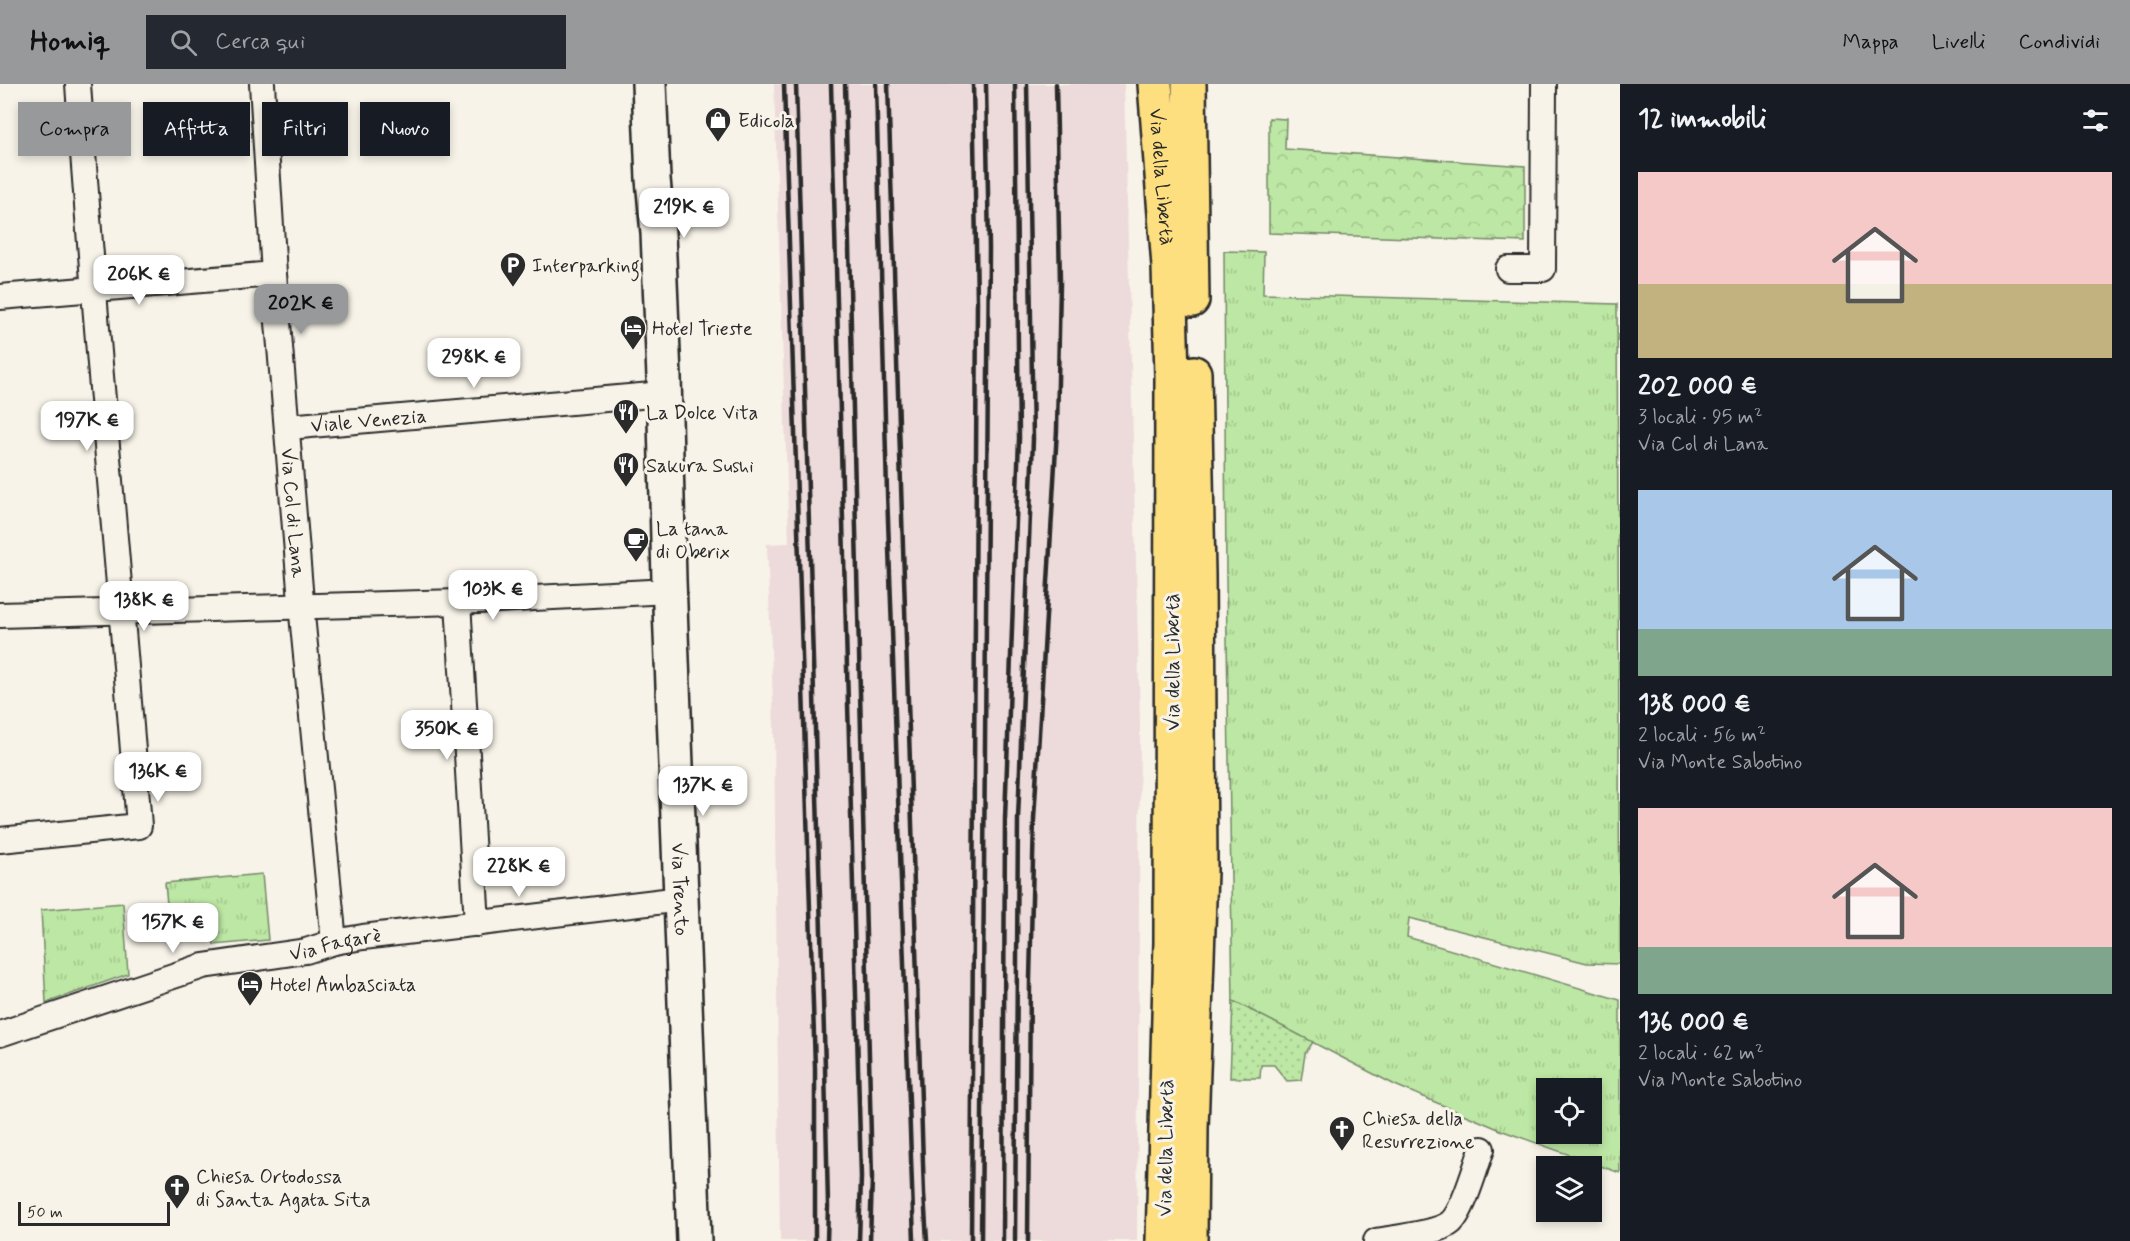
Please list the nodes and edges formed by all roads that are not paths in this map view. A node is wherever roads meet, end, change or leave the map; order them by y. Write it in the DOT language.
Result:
graph roads {
  1 [pos="78,84"];
  2 [pos="262,84"];
  3 [pos="649,84"];
  4 [pos="1155,84"];
  5 [pos="1166,84"];
  6 [pos="1189,84"];
  7 [pos="1544,84"];
  8 [pos="1169,266"];
  9 [pos="1508,269"];
  10 [pos="274,274"];
  11 [pos="92,289"];
  12 [pos="0,297"];
  13 [pos="663,394"];
  14 [pos="288,427"];
  15 [pos="669,591"];
  16 [pos="301,597"];
  17 [pos="458,602"];
  18 [pos="123,611"];
  19 [pos="0,615"];
  20 [pos="0,840"];
  21 [pos="681,900"];
  22 [pos="477,924"];
  23 [pos="334,942"];
  24 [pos="0,1034"];
  25 [pos="1482,1149"];
  26 [pos="694,1241"];
  27 [pos="1163,1241"];
  28 [pos="1190,1241"];
  29 [pos="1376,1241"];
  1 -- 11 [label="street"];
  2 -- 10 [label="street, Via Col di Lana"];
  3 -- 13 [label="street, Via Trento"];
  4 -- 8 [label="highway, Via della Libertà"];
  5 -- 8 [label="highway"];
  6 -- 28 [label="highway, Via della Libertà"];
  7 -- 9 [label="street"];
  8 -- 27 [label="highway, Via della Libertà"];
  10 -- 11 [label="street"];
  10 -- 14 [label="street, Via Col di Lana"];
  11 -- 12 [label="street"];
  11 -- 18 [label="street"];
  13 -- 14 [label="street, Viale Venezia"];
  13 -- 15 [label="street, Via Trento"];
  14 -- 16 [label="street, Via Col di Lana"];
  15 -- 17 [label="street"];
  15 -- 21 [label="street, Via Trento"];
  16 -- 17 [label="street"];
  16 -- 18 [label="street"];
  16 -- 23 [label="street, Via Col di Lana"];
  17 -- 22 [label="street"];
  18 -- 19 [label="street"];
  18 -- 20 [label="street"];
  21 -- 22 [label="street, Via Fagarè"];
  21 -- 26 [label="street, Via Trento"];
  22 -- 23 [label="street, Via Fagarè"];
  23 -- 24 [label="street, Via Fagarè"];
  25 -- 29 [label="street"];
}
